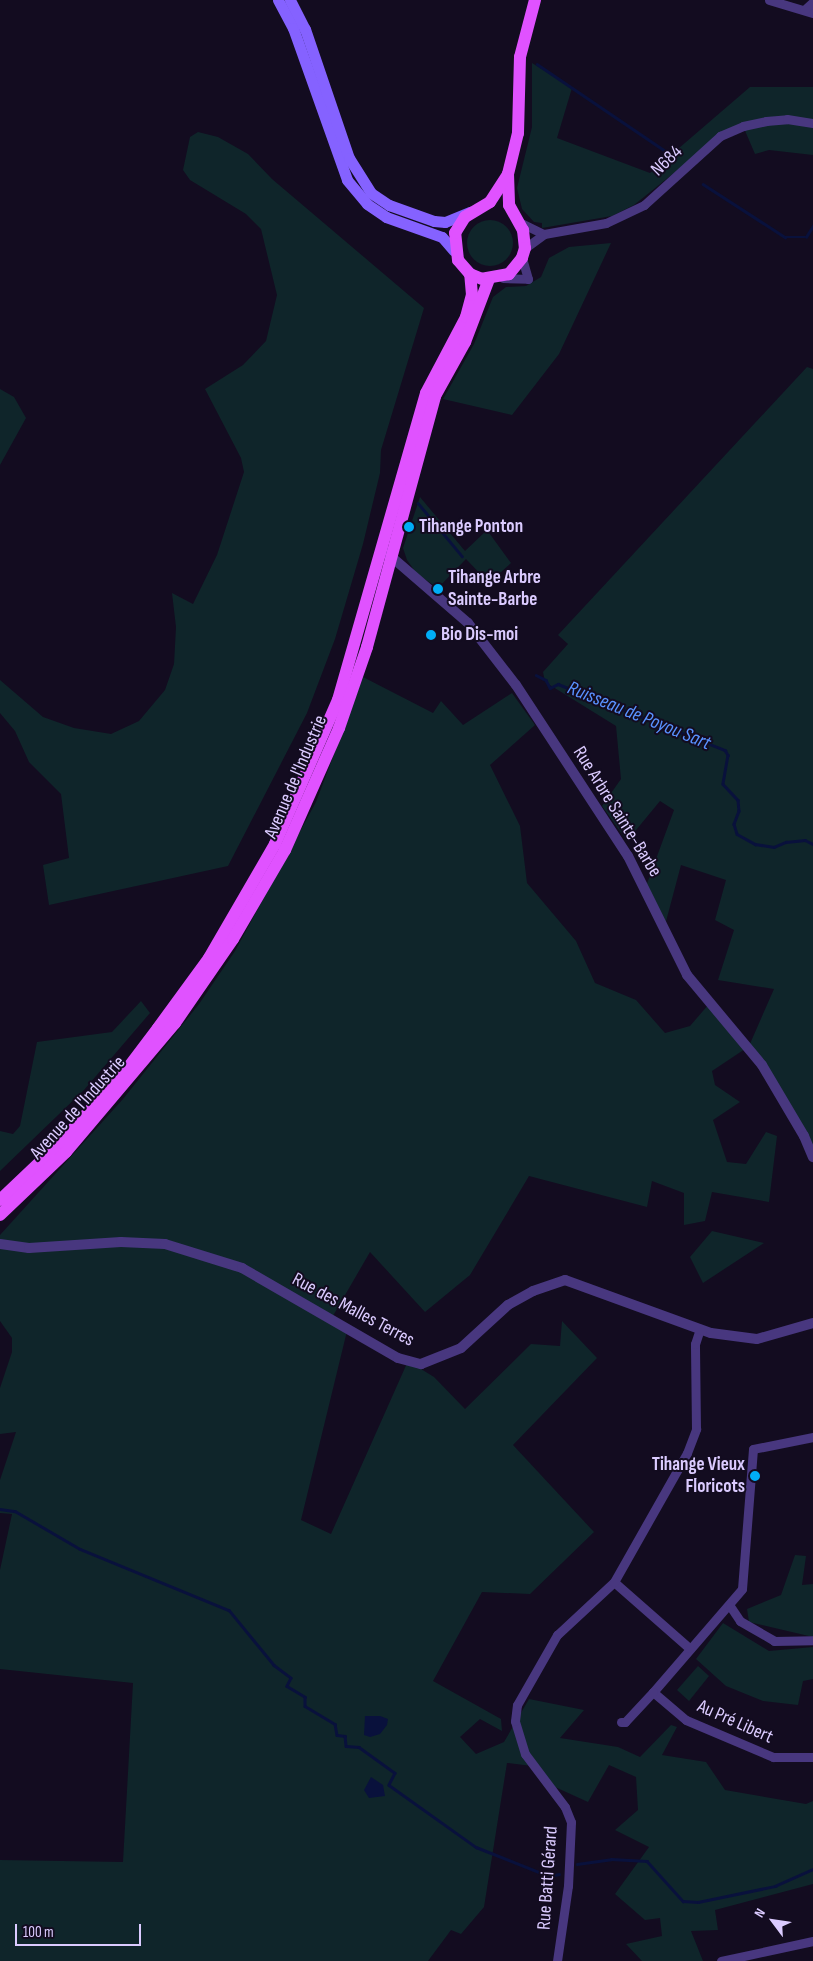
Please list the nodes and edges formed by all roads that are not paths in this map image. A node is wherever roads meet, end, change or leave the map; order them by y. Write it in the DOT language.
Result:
graph roads {
  1 [pos="278,0"];
  2 [pos="290,0"];
  3 [pos="536,0"];
  4 [pos="769,0"];
  5 [pos="813,2"];
  6 [pos="809,12"];
  7 [pos="813,123"];
  8 [pos="508,174"];
  9 [pos="477,209"];
  10 [pos="517,219"];
  11 [pos="544,234"];
  12 [pos="454,251"];
  13 [pos="524,253"];
  14 [pos="470,274"];
  15 [pos="494,279"];
  16 [pos="384,546"];
  17 [pos="391,560"];
  18 [pos="813,1158"];
  19 [pos="0,1200"];
  20 [pos="0,1216"];
  21 [pos="0,1244"];
  22 [pos="813,1323"];
  23 [pos="700,1329"];
  24 [pos="813,1437"];
  25 [pos="614,1582"];
  26 [pos="730,1606"];
  27 [pos="813,1640"];
  28 [pos="689,1648"];
  29 [pos="653,1692"];
  30 [pos="622,1722"];
  31 [pos="813,1757"];
  32 [pos="813,1941"];
  33 [pos="557,1961"];
  34 [pos="720,1961"];
  1 -- 12 [label="main road"];
  2 -- 9 [label="main road"];
  3 -- 8 [label="main road"];
  4 -- 6 [label="street"];
  5 -- 6 [label="street"];
  7 -- 11 [label="street, N684 / N684"];
  8 -- 9 [label="main road"];
  8 -- 10 [label="main road"];
  9 -- 10 [label="main road"];
  9 -- 12 [label="main road"];
  10 -- 11 [label="street"];
  10 -- 13 [label="main road"];
  11 -- 13 [label="street, N684 / N684"];
  12 -- 14 [label="main road"];
  13 -- 15 [label="main road"];
  14 -- 15 [label="main road"];
  14 -- 16 [label="main road, Avenue de l'Industrie"];
  15 -- 17 [label="main road, Avenue de l'Industrie"];
  16 -- 17 [label="street"];
  16 -- 19 [label="main road, Avenue de l'Industrie"];
  17 -- 18 [label="street, Rue Arbre Sainte-Barbe"];
  17 -- 20 [label="main road, Avenue de l'Industrie"];
  21 -- 23 [label="street, Rue des Malles Terres"];
  22 -- 23 [label="street, Rue des Malles Terres"];
  23 -- 25 [label="street, Rue Batti Gérard"];
  24 -- 26 [label="street"];
  25 -- 28 [label="street"];
  25 -- 33 [label="street, Rue Batti Gérard"];
  26 -- 27 [label="street"];
  26 -- 28 [label="street"];
  28 -- 29 [label="street"];
  29 -- 30 [label="street"];
  29 -- 31 [label="street, Au Pré Libert"];
  32 -- 34 [label="street"];
}
